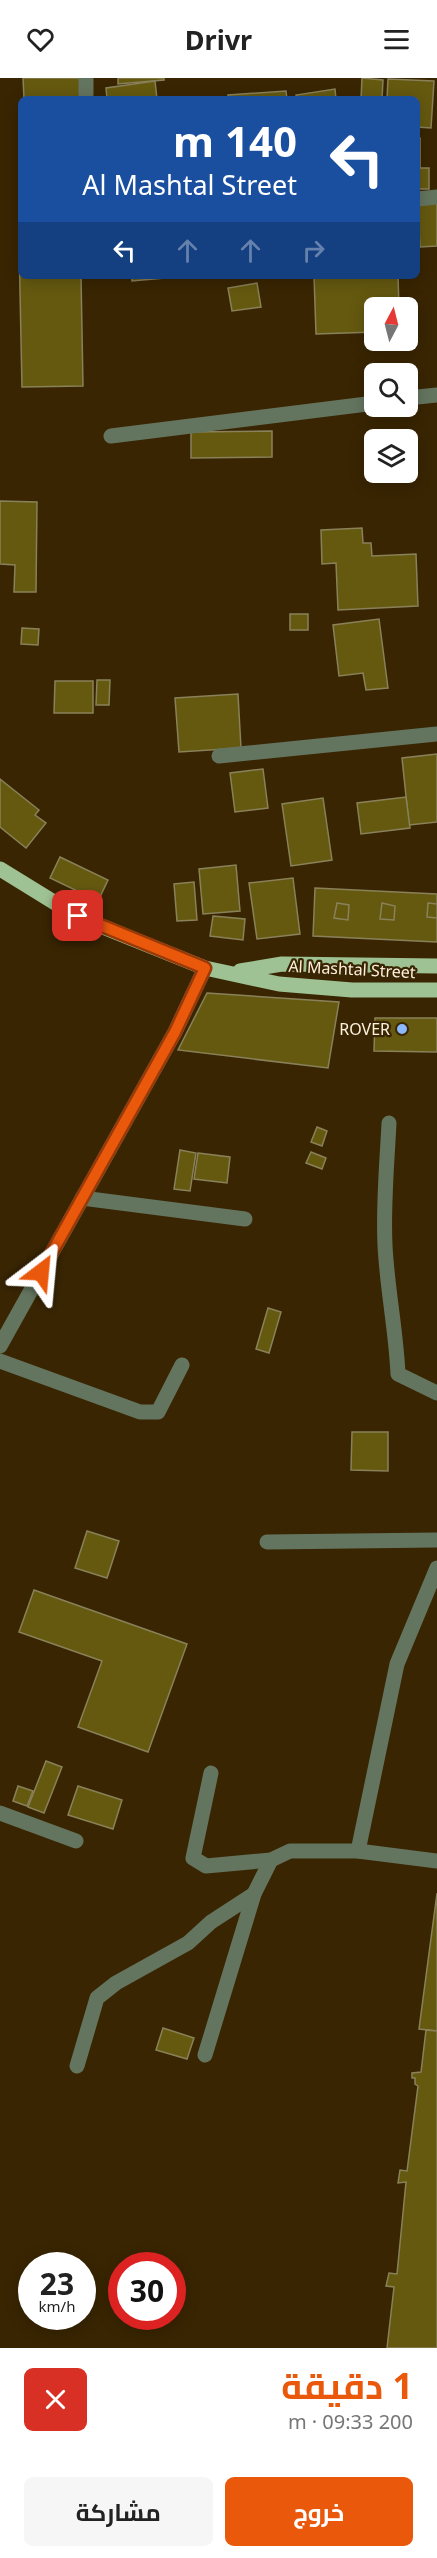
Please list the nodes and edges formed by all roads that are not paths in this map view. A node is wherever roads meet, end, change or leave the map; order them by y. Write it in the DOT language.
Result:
graph roads {
  1 [pos="86,78"];
  2 [pos="86,95"];
  3 [pos="437,197"];
  4 [pos="420,199"];
  5 [pos="437,395"];
  6 [pos="418,397"];
  7 [pos="364,404"];
  8 [pos="111,436"];
  9 [pos="437,734"];
  10 [pos="219,756"];
  11 [pos="0,869"];
  12 [pos="437,966"];
  13 [pos="205,968"];
  14 [pos="231,972"];
  15 [pos="437,990"];
  16 [pos="389,1124"];
  17 [pos="82,1198"];
  18 [pos="245,1219"];
  19 [pos="0,1346"];
  20 [pos="0,1361"];
  21 [pos="182,1365"];
  22 [pos="437,1393"];
  23 [pos="437,1540"];
  24 [pos="267,1542"];
  25 [pos="437,1568"];
  26 [pos="211,1773"];
  27 [pos="0,1813"];
  28 [pos="76,1841"];
  29 [pos="358,1851"];
  30 [pos="271,1860"];
  31 [pos="437,1861"];
  32 [pos="254,1894"];
  33 [pos="205,2055"];
  34 [pos="77,2066"];
  1 -- 2 [label="street"];
  3 -- 4 [label="street"];
  5 -- 6 [label="street"];
  7 -- 8 [label="street"];
  9 -- 10 [label="street"];
  11 -- 13 [label="main road, Al Mashtal Street"];
  12 -- 14 [label="main road, Al Mashtal Street"];
  13 -- 14 [label="main road, Al Mashtal Street"];
  13 -- 17 [label="street"];
  14 -- 15 [label="main road, Al Mashtal Street"];
  16 -- 22 [label="street"];
  17 -- 18 [label="street"];
  17 -- 19 [label="street"];
  20 -- 21 [label="street"];
  23 -- 24 [label="street"];
  25 -- 29 [label="street"];
  26 -- 30 [label="street"];
  27 -- 28 [label="street"];
  29 -- 30 [label="street"];
  29 -- 31 [label="street"];
  30 -- 32 [label="street"];
  32 -- 33 [label="street"];
  32 -- 34 [label="street"];
}
